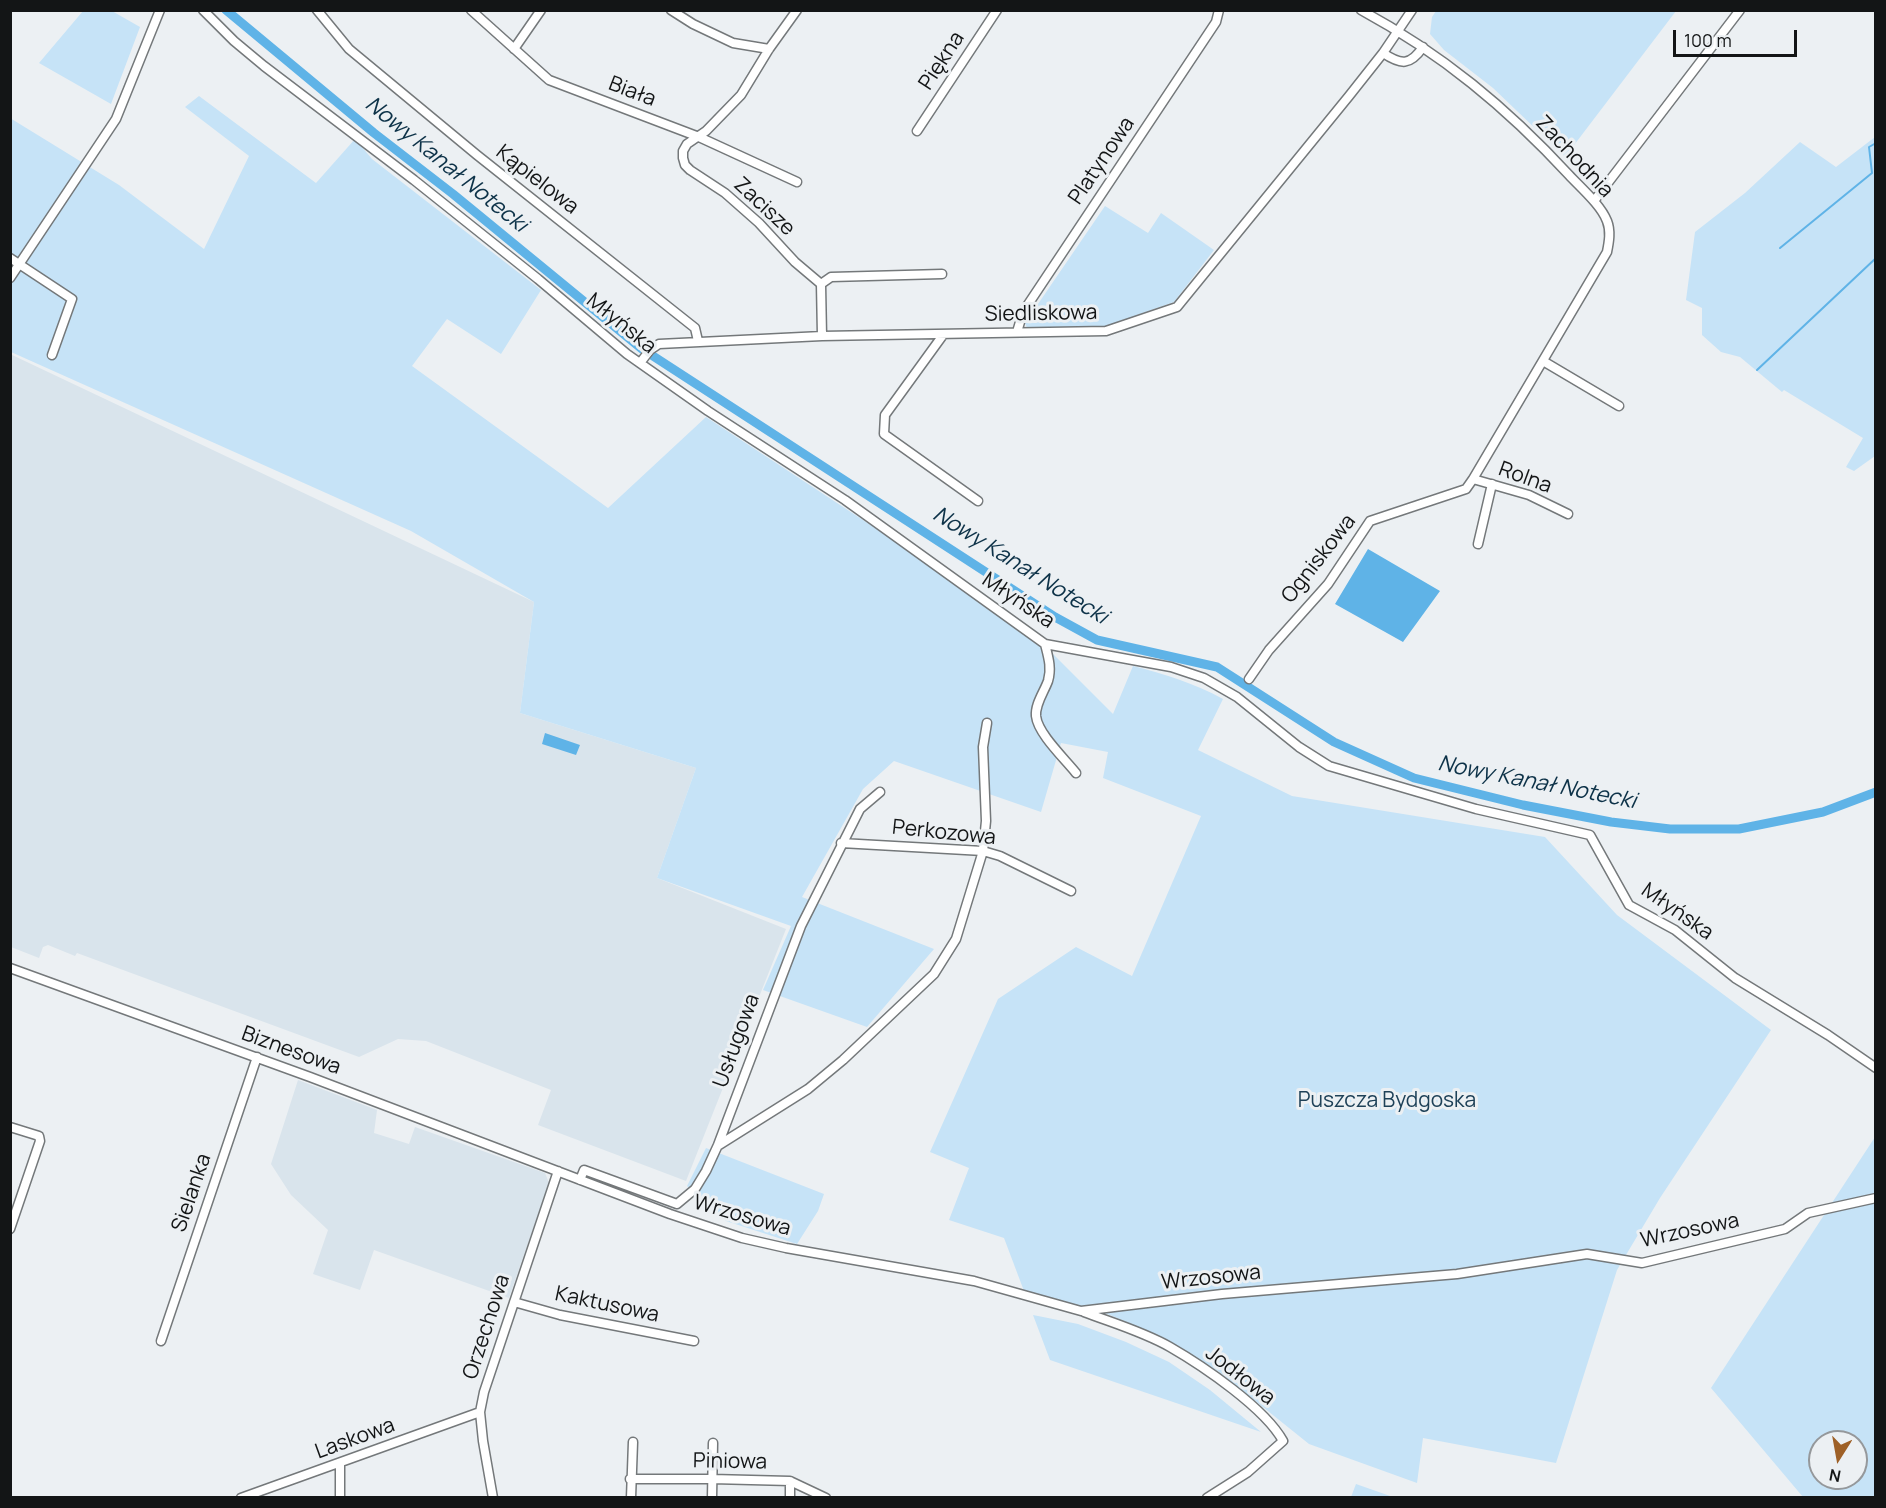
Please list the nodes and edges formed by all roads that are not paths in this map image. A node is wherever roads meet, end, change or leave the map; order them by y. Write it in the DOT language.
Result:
graph roads {
  1 [pos="160,10"];
  2 [pos="203,10"];
  3 [pos="317,10"];
  4 [pos="471,10"];
  5 [pos="541,10"];
  6 [pos="671,10"];
  7 [pos="797,10"];
  8 [pos="997,10"];
  9 [pos="1218,10"];
  10 [pos="1361,10"];
  11 [pos="1412,10"];
  12 [pos="1740,10"];
  13 [pos="1399,31"];
  14 [pos="1423,46"];
  15 [pos="514,48"];
  16 [pos="769,49"];
  17 [pos="1383,53"];
  18 [pos="917,131"];
  19 [pos="699,137"];
  20 [pos="797,182"];
  21 [pos="1594,201"];
  22 [pos="10,258"];
  23 [pos="20,263"];
  24 [pos="942,274"];
  25 [pos="10,278"];
  26 [pos="821,284"];
  27 [pos="1017,332"];
  28 [pos="943,335"];
  29 [pos="822,336"];
  30 [pos="698,341"];
  31 [pos="52,355"];
  32 [pos="1543,361"];
  33 [pos="640,363"];
  34 [pos="1619,406"];
  35 [pos="1475,476"];
  36 [pos="1492,484"];
  37 [pos="978,501"];
  38 [pos="1568,514"];
  39 [pos="1478,544"];
  40 [pos="1045,644"];
  41 [pos="1249,679"];
  42 [pos="987,723"];
  43 [pos="1076,773"];
  44 [pos="880,792"];
  45 [pos="841,843"];
  46 [pos="983,851"];
  47 [pos="1071,891"];
  48 [pos="10,968"];
  49 [pos="257,1057"];
  50 [pos="1875,1068"];
  51 [pos="10,1126"];
  52 [pos="718,1145"];
  53 [pos="558,1171"];
  54 [pos="580,1180"];
  55 [pos="1875,1198"];
  56 [pos="10,1229"];
  57 [pos="514,1302"];
  58 [pos="1081,1311"];
  59 [pos="161,1341"];
  60 [pos="694,1341"];
  61 [pos="480,1412"];
  62 [pos="633,1442"];
  63 [pos="712,1443"];
  64 [pos="340,1463"];
  65 [pos="630,1479"];
  66 [pos="712,1479"];
  67 [pos="790,1481"];
  68 [pos="241,1497"];
  69 [pos="340,1497"];
  70 [pos="494,1497"];
  71 [pos="631,1497"];
  72 [pos="712,1497"];
  73 [pos="790,1497"];
  74 [pos="826,1497"];
  75 [pos="1207,1497"];
  1 -- 23 [label="street"];
  2 -- 33 [label="street, Młyńska"];
  3 -- 30 [label="street, Kąpielowa"];
  4 -- 15 [label="street, Biała"];
  5 -- 15 [label="street"];
  6 -- 16 [label="street"];
  7 -- 16 [label="street"];
  8 -- 18 [label="street, Piękna"];
  9 -- 27 [label="street, Platynowa"];
  10 -- 13 [label="street, Zachodnia"];
  11 -- 13 [label="street, Siedliskowa"];
  12 -- 21 [label="street"];
  13 -- 14 [label="street, Zachodnia"];
  13 -- 17 [label="street, Siedliskowa"];
  14 -- 17 [label="street"];
  14 -- 21 [label="street, Zachodnia"];
  15 -- 19 [label="street, Biała"];
  16 -- 19 [label="street"];
  17 -- 27 [label="street, Siedliskowa"];
  19 -- 20 [label="street, Biała"];
  19 -- 26 [label="street, Zacisze"];
  21 -- 32 [label="street, Zachodnia"];
  22 -- 23 [label="street"];
  23 -- 25 [label="street"];
  23 -- 31 [label="street"];
  24 -- 26 [label="street"];
  26 -- 29 [label="street"];
  27 -- 28 [label="street, Siedliskowa"];
  28 -- 29 [label="street, Siedliskowa"];
  28 -- 37 [label="street"];
  29 -- 30 [label="street, Siedliskowa"];
  30 -- 33 [label="street, Siedliskowa"];
  32 -- 34 [label="street"];
  32 -- 35 [label="street, Zachodnia"];
  33 -- 40 [label="street, Młyńska"];
  35 -- 36 [label="street, Rolna"];
  35 -- 41 [label="street, Ogniskowa"];
  36 -- 38 [label="street, Rolna"];
  36 -- 39 [label="street"];
  40 -- 43 [label="street"];
  40 -- 50 [label="street, Młyńska"];
  42 -- 46 [label="street"];
  44 -- 45 [label="street, Usługowa"];
  45 -- 46 [label="street, Perkozowa"];
  45 -- 52 [label="street, Usługowa"];
  46 -- 47 [label="street, Perkozowa"];
  46 -- 52 [label="street"];
  48 -- 49 [label="street, Biznesowa"];
  49 -- 53 [label="street, Biznesowa"];
  49 -- 59 [label="street, Sielanka"];
  51 -- 56 [label="street"];
  52 -- 54 [label="street, Usługowa"];
  53 -- 54 [label="street, Wrzosowa"];
  53 -- 57 [label="street, Orzechowa"];
  54 -- 58 [label="street, Wrzosowa"];
  55 -- 58 [label="street, Wrzosowa"];
  57 -- 60 [label="street, Kaktusowa"];
  57 -- 61 [label="street, Orzechowa"];
  58 -- 75 [label="street, Jodłowa"];
  61 -- 64 [label="street, Laskowa"];
  61 -- 70 [label="street, Orzechowa"];
  62 -- 65 [label="street"];
  63 -- 66 [label="street"];
  64 -- 68 [label="street, Laskowa"];
  64 -- 69 [label="street"];
  65 -- 66 [label="street, Piniowa"];
  65 -- 71 [label="street"];
  66 -- 67 [label="street, Piniowa"];
  66 -- 72 [label="street"];
  67 -- 73 [label="street"];
  67 -- 74 [label="street, Piniowa"];
}
